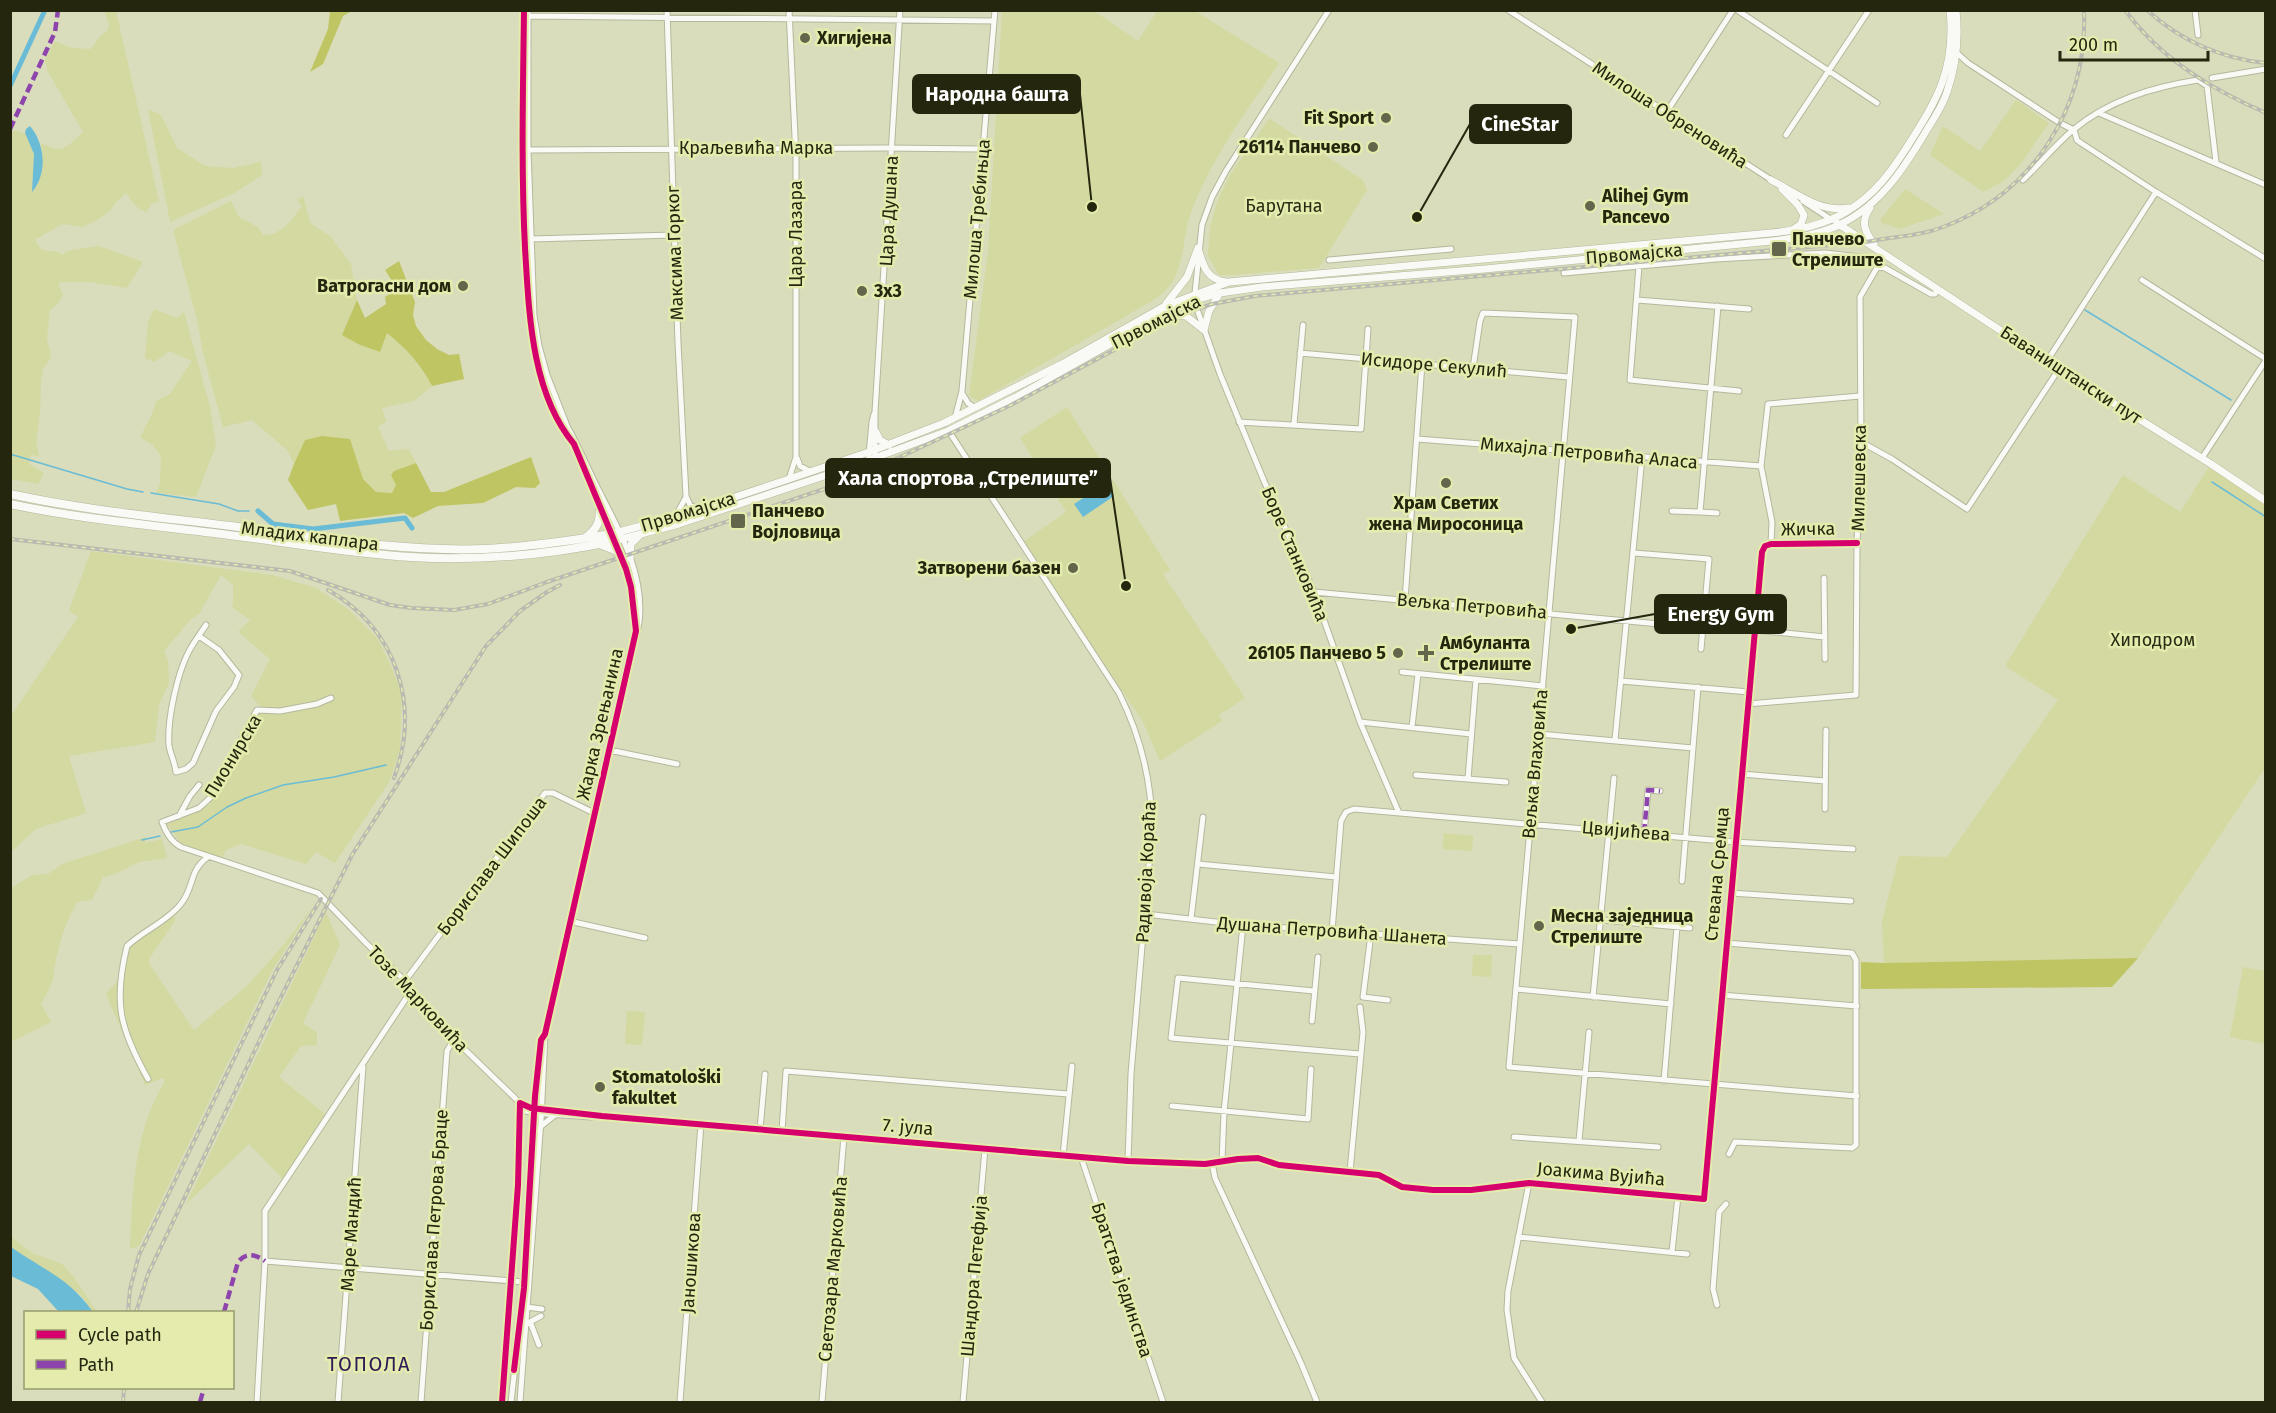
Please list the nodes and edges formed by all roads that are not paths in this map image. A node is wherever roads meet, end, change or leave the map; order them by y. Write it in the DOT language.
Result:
graph roads {
  1 [pos="789,10"];
  2 [pos="900,10"];
  3 [pos="995,10"];
  4 [pos="1329,10"];
  5 [pos="1508,10"];
  6 [pos="1735,10"];
  7 [pos="1869,10"];
  8 [pos="1950,10"];
  9 [pos="1956,10"];
  10 [pos="2195,10"];
  11 [pos="528,13"];
  12 [pos="668,14"];
  13 [pos="790,19"];
  14 [pos="900,20"];
  15 [pos="994,21"];
  16 [pos="2198,35"];
  17 [pos="1956,52"];
  18 [pos="1955,63"];
  19 [pos="1968,63"];
  20 [pos="2265,69"];
  21 [pos="1827,71"];
  22 [pos="2212,78"];
  23 [pos="1877,103"];
  24 [pos="1666,113"];
  25 [pos="2099,114"];
  26 [pos="2073,130"];
  27 [pos="1786,135"];
  28 [pos="796,148"];
  29 [pos="892,148"];
  30 [pos="672,149"];
  31 [pos="983,149"];
  32 [pos="528,150"];
  33 [pos="2216,162"];
  34 [pos="1771,180"];
  35 [pos="2024,180"];
  36 [pos="1778,185"];
  37 [pos="2265,185"];
  38 [pos="2156,192"];
  39 [pos="1864,200"];
  40 [pos="1873,204"];
  41 [pos="1832,220"];
  42 [pos="1839,225"];
  43 [pos="1792,231"];
  44 [pos="674,235"];
  45 [pos="1804,236"];
  46 [pos="531,238"];
  47 [pos="1862,239"];
  48 [pos="1198,248"];
  49 [pos="1876,248"];
  50 [pos="1451,249"];
  51 [pos="2265,259"];
  52 [pos="1329,260"];
  53 [pos="1639,266"];
  54 [pos="1878,266"];
  55 [pos="1564,273"];
  56 [pos="2142,280"];
  57 [pos="1229,282"];
  58 [pos="1938,289"];
  59 [pos="1220,293"];
  60 [pos="1195,296"];
  61 [pos="1637,300"];
  62 [pos="1165,306"];
  63 [pos="1718,306"];
  64 [pos="1749,309"];
  65 [pos="1164,314"];
  66 [pos="1303,325"];
  67 [pos="1368,329"];
  68 [pos="1204,330"];
  69 [pos="1300,352"];
  70 [pos="1366,359"];
  71 [pos="2047,360"];
  72 [pos="2265,360"];
  73 [pos="1422,363"];
  74 [pos="1473,368"];
  75 [pos="2059,369"];
  76 [pos="1568,377"];
  77 [pos="1712,389"];
  78 [pos="962,391"];
  79 [pos="1739,391"];
  80 [pos="1860,396"];
  81 [pos="976,408"];
  82 [pos="875,412"];
  83 [pos="955,418"];
  84 [pos="1239,422"];
  85 [pos="944,423"];
  86 [pos="1294,424"];
  87 [pos="568,428"];
  88 [pos="948,431"];
  89 [pos="876,432"];
  90 [pos="1417,439"];
  91 [pos="1861,442"];
  92 [pos="889,445"];
  93 [pos="1563,451"];
  94 [pos="872,455"];
  95 [pos="796,457"];
  96 [pos="1642,457"];
  97 [pos="2202,458"];
  98 [pos="1704,462"];
  99 [pos="1761,466"];
  100 [pos="811,472"];
  101 [pos="789,479"];
  102 [pos="10,494"];
  103 [pos="687,496"];
  104 [pos="2265,501"];
  105 [pos="10,504"];
  106 [pos="600,508"];
  107 [pos="698,510"];
  108 [pos="1672,511"];
  109 [pos="1700,512"];
  110 [pos="1717,513"];
  111 [pos="675,517"];
  112 [pos="641,534"];
  113 [pos="617,537"];
  114 [pos="584,539"];
  115 [pos="1857,543"];
  116 [pos="1771,544"];
  117 [pos="597,545"];
  118 [pos="1762,552"];
  119 [pos="1634,553"];
  120 [pos="621,555"];
  121 [pos="630,558"];
  122 [pos="1824,578"];
  123 [pos="1314,592"];
  124 [pos="1405,600"];
  125 [pos="1550,613"];
  126 [pos="1627,620"];
  127 [pos="206,625"];
  128 [pos="1703,628"];
  129 [pos="1755,630"];
  130 [pos="636,631"];
  131 [pos="199,636"];
  132 [pos="1825,637"];
  133 [pos="1701,649"];
  134 [pos="1826,659"];
  135 [pos="1402,672"];
  136 [pos="1418,674"];
  137 [pos="1476,679"];
  138 [pos="1621,681"];
  139 [pos="1542,686"];
  140 [pos="1698,687"];
  141 [pos="1749,692"];
  142 [pos="332,698"];
  143 [pos="1748,704"];
  144 [pos="1360,722"];
  145 [pos="1412,727"];
  146 [pos="1826,730"];
  147 [pos="1471,734"];
  148 [pos="1539,734"];
  149 [pos="1616,741"];
  150 [pos="1692,748"];
  151 [pos="609,750"];
  152 [pos="677,764"];
  153 [pos="1742,774"];
  154 [pos="1416,775"];
  155 [pos="1614,778"];
  156 [pos="1468,779"];
  157 [pos="1506,782"];
  158 [pos="1826,782"];
  159 [pos="199,785"];
  160 [pos="1660,791"];
  161 [pos="1826,809"];
  162 [pos="594,813"];
  163 [pos="1399,813"];
  164 [pos="178,817"];
  165 [pos="1203,817"];
  166 [pos="1530,824"];
  167 [pos="1610,830"];
  168 [pos="1644,833"];
  169 [pos="1686,836"];
  170 [pos="1735,842"];
  171 [pos="1853,849"];
  172 [pos="208,857"];
  173 [pos="1198,864"];
  174 [pos="1336,877"];
  175 [pos="1682,880"];
  176 [pos="1731,893"];
  177 [pos="1851,901"];
  178 [pos="1144,914"];
  179 [pos="1191,920"];
  180 [pos="1602,920"];
  181 [pos="569,921"];
  182 [pos="1244,925"];
  183 [pos="1677,927"];
  184 [pos="1690,928"];
  185 [pos="1332,931"];
  186 [pos="1371,934"];
  187 [pos="645,939"];
  188 [pos="1726,943"];
  189 [pos="1520,944"];
  190 [pos="1318,957"];
  191 [pos="405,981"];
  192 [pos="1238,984"];
  193 [pos="1516,989"];
  194 [pos="411,991"];
  195 [pos="1314,991"];
  196 [pos="1721,994"];
  197 [pos="1593,997"];
  198 [pos="1388,1000"];
  199 [pos="1671,1004"];
  200 [pos="1857,1006"];
  201 [pos="1360,1007"];
  202 [pos="1312,1021"];
  203 [pos="1589,1032"];
  204 [pos="545,1034"];
  205 [pos="454,1040"];
  206 [pos="1231,1043"];
  207 [pos="1360,1054"];
  208 [pos="363,1065"];
  209 [pos="1072,1066"];
  210 [pos="1311,1069"];
  211 [pos="765,1074"];
  212 [pos="1585,1075"];
  213 [pos="148,1079"];
  214 [pos="1664,1081"];
  215 [pos="1716,1085"];
  216 [pos="1068,1094"];
  217 [pos="1857,1096"];
  218 [pos="535,1098"];
  219 [pos="522,1104"];
  220 [pos="1172,1106"];
  221 [pos="538,1111"];
  222 [pos="1224,1112"];
  223 [pos="555,1115"];
  224 [pos="602,1116"];
  225 [pos="701,1124"];
  226 [pos="540,1127"];
  227 [pos="760,1129"];
  228 [pos="782,1131"];
  229 [pos="844,1137"];
  230 [pos="1514,1137"];
  231 [pos="1579,1141"];
  232 [pos="1658,1147"];
  233 [pos="985,1149"];
  234 [pos="1729,1154"];
  235 [pos="1063,1155"];
  236 [pos="1082,1157"];
  237 [pos="1128,1161"];
  238 [pos="1222,1161"];
  239 [pos="1212,1163"];
  240 [pos="1350,1172"];
  241 [pos="1529,1183"];
  242 [pos="1678,1196"];
  243 [pos="1704,1199"];
  244 [pos="1726,1204"];
  245 [pos="1518,1237"];
  246 [pos="1672,1252"];
  247 [pos="1687,1254"];
  248 [pos="265,1261"];
  249 [pos="348,1268"];
  250 [pos="431,1274"];
  251 [pos="524,1282"];
  252 [pos="1717,1305"];
  253 [pos="526,1307"];
  254 [pos="528,1321"];
  255 [pos="539,1345"];
  256 [pos="257,1402"];
  257 [pos="338,1402"];
  258 [pos="421,1402"];
  259 [pos="511,1402"];
  260 [pos="519,1402"];
  261 [pos="680,1402"];
  262 [pos="822,1402"];
  263 [pos="963,1402"];
  264 [pos="1163,1402"];
  265 [pos="1317,1402"];
  266 [pos="1542,1402"];
  1 -- 13 [label="street, Цара Лазара"];
  2 -- 14 [label="street, Цара Душана"];
  3 -- 15 [label="street, Милоша Требињца"];
  4 -- 48 [label="street, Боре Станковића"];
  5 -- 24 [label="street, Милоша Обреновића"];
  6 -- 21 [label="street"];
  6 -- 24 [label="street"];
  7 -- 21 [label="street"];
  8 -- 39 [label="main road"];
  9 -- 17 [label="main road"];
  10 -- 16 [label="street"];
  11 -- 12 [label="street"];
  11 -- 32 [label="street, Жарка Зрењанина"];
  12 -- 13 [label="street"];
  12 -- 30 [label="street, Максима Горког"];
  13 -- 14 [label="street"];
  13 -- 28 [label="street, Цара Лазара"];
  14 -- 15 [label="street"];
  14 -- 29 [label="street, Цара Душана"];
  15 -- 31 [label="street, Милоша Требињца"];
  17 -- 18 [label="main road"];
  17 -- 19 [label="street"];
  18 -- 19 [label="street"];
  18 -- 40 [label="main road"];
  19 -- 26 [label="street"];
  20 -- 22 [label="street"];
  21 -- 23 [label="street"];
  21 -- 27 [label="street"];
  24 -- 34 [label="street, Милоша Обреновића"];
  25 -- 26 [label="street"];
  25 -- 33 [label="street"];
  25 -- 33 [label="street"];
  26 -- 35 [label="street"];
  26 -- 38 [label="street"];
  28 -- 29 [label="street, Краљевића Марка"];
  28 -- 30 [label="street, Краљевића Марка"];
  28 -- 95 [label="street, Цара Лазара"];
  29 -- 31 [label="street, Краљевића Марка"];
  29 -- 82 [label="street, Цара Душана"];
  30 -- 32 [label="street, Краљевића Марка"];
  30 -- 44 [label="street, Максима Горког"];
  31 -- 78 [label="street, Милоша Требињца"];
  32 -- 46 [label="street, Жарка Зрењанина"];
  33 -- 37 [label="street"];
  34 -- 36 [label="street, Милоша Обреновића"];
  34 -- 39 [label="main road"];
  36 -- 41 [label="street, Милоша Обреновића"];
  36 -- 43 [label="main road"];
  38 -- 51 [label="street"];
  38 -- 71 [label="street"];
  39 -- 41 [label="main road, Првомајска"];
  40 -- 42 [label="main road, Првомајска"];
  40 -- 49 [label="main road"];
  41 -- 42 [label="main road, Баваништански пут"];
  41 -- 43 [label="main road, Првомајска"];
  42 -- 45 [label="main road, Првомајска"];
  42 -- 47 [label="main road, Баваништански пут"];
  43 -- 57 [label="main road, Првомајска"];
  44 -- 46 [label="street"];
  44 -- 103 [label="street, Максима Горког"];
  45 -- 47 [label="main road"];
  45 -- 59 [label="main road, Првомајска"];
  46 -- 87 [label="street, Жарка Зрењанина"];
  47 -- 49 [label="main road, Баваништански пут"];
  48 -- 57 [label="main road"];
  48 -- 60 [label="street, Боре Станковића"];
  48 -- 62 [label="main road"];
  49 -- 58 [label="main road, Баваништански пут"];
  50 -- 52 [label="street"];
  53 -- 54 [label="street"];
  53 -- 55 [label="street"];
  53 -- 61 [label="street"];
  54 -- 58 [label="street"];
  54 -- 80 [label="street, Милешевска"];
  56 -- 72 [label="street"];
  57 -- 60 [label="main road, Првомајска"];
  58 -- 71 [label="main road, Баваништански пут"];
  59 -- 60 [label="main road, Првомајска"];
  59 -- 68 [label="main road"];
  60 -- 62 [label="main road, Првомајска"];
  60 -- 65 [label="main road, Првомајска"];
  60 -- 68 [label="street, Боре Станковића"];
  61 -- 63 [label="street"];
  61 -- 77 [label="street"];
  62 -- 81 [label="main road, Првомајска"];
  63 -- 64 [label="street"];
  63 -- 77 [label="street"];
  65 -- 68 [label="main road"];
  65 -- 88 [label="main road, Првомајска"];
  66 -- 69 [label="street"];
  67 -- 70 [label="street"];
  68 -- 84 [label="street, Боре Станковића"];
  69 -- 70 [label="street, Исидоре Секулић"];
  69 -- 86 [label="street"];
  70 -- 73 [label="street, Исидоре Секулић"];
  70 -- 86 [label="street"];
  71 -- 75 [label="main road, Баваништански пут"];
  72 -- 97 [label="street"];
  73 -- 74 [label="street, Исидоре Секулић"];
  73 -- 90 [label="street"];
  74 -- 76 [label="street, Исидоре Секулић"];
  74 -- 76 [label="street, Вељка Влаховића"];
  75 -- 91 [label="street"];
  75 -- 97 [label="main road, Баваништански пут"];
  76 -- 93 [label="street, Вељка Влаховића"];
  77 -- 79 [label="street"];
  77 -- 98 [label="street"];
  78 -- 81 [label="street"];
  78 -- 83 [label="street, Милоша Требињца"];
  80 -- 91 [label="street, Милешевска"];
  80 -- 99 [label="street"];
  81 -- 83 [label="main road, Првомајска"];
  82 -- 89 [label="street, Цара Душана"];
  82 -- 94 [label="street, Цара Душана"];
  83 -- 85 [label="main road, Првомајска"];
  84 -- 86 [label="street"];
  84 -- 123 [label="street, Боре Станковића"];
  85 -- 88 [label="street, Радивоја Кораћа"];
  85 -- 92 [label="main road, Првомајска"];
  87 -- 106 [label="street, Жарка Зрењанина"];
  87 -- 113 [label="street, Жарка Зрењанина"];
  88 -- 94 [label="main road, Првомајска"];
  88 -- 178 [label="street, Радивоја Кораћа"];
  89 -- 92 [label="main road"];
  89 -- 94 [label="street, Цара Душана"];
  90 -- 93 [label="street, Михајла Петровића Аласа"];
  90 -- 124 [label="street"];
  91 -- 115 [label="street, Милешевска"];
  92 -- 94 [label="main road, Првомајска"];
  93 -- 96 [label="street, Михајла Петровића Аласа"];
  93 -- 125 [label="street, Вељка Влаховића"];
  94 -- 100 [label="main road, Првомајска"];
  94 -- 112 [label="main road, Првомајска"];
  95 -- 100 [label="street"];
  95 -- 101 [label="street, Цара Лазара"];
  96 -- 98 [label="street, Михајла Петровића Аласа"];
  96 -- 119 [label="street"];
  97 -- 104 [label="main road, Баваништански пут"];
  98 -- 99 [label="street, Михајла Петровића Аласа"];
  98 -- 109 [label="street"];
  99 -- 116 [label="street"];
  100 -- 101 [label="main road, Првомајска"];
  101 -- 107 [label="main road, Првомајска"];
  102 -- 114 [label="highway, Младих каплара"];
  103 -- 107 [label="street"];
  103 -- 111 [label="street"];
  105 -- 117 [label="highway, Младих каплара"];
  106 -- 113 [label="street, Жарка Зрењанина"];
  106 -- 114 [label="highway"];
  107 -- 111 [label="main road, Првомајска"];
  108 -- 109 [label="street"];
  109 -- 110 [label="street"];
  111 -- 113 [label="main road, Првомајска"];
  112 -- 113 [label="main road, Првомајска"];
  112 -- 121 [label="main road"];
  113 -- 114 [label="highway, Младих каплара"];
  113 -- 117 [label="highway"];
  113 -- 120 [label="street, Жарка Зрењанина"];
  113 -- 121 [label="street, Жарка Зрењанина"];
  115 -- 116 [label="street, Жичка"];
  115 -- 143 [label="street, Милешевска"];
  116 -- 118 [label="street, Жичка"];
  117 -- 120 [label="highway"];
  118 -- 129 [label="street, Стевана Сремца"];
  119 -- 126 [label="street"];
  119 -- 128 [label="street"];
  120 -- 130 [label="street, Жарка Зрењанина"];
  121 -- 130 [label="street, Жарка Зрењанина"];
  122 -- 132 [label="street"];
  123 -- 124 [label="street, Вељка Петровића"];
  123 -- 144 [label="street, Боре Станковића"];
  124 -- 125 [label="street, Вељка Петровића"];
  125 -- 126 [label="street, Вељка Петровића"];
  125 -- 139 [label="street, Вељка Влаховића"];
  126 -- 128 [label="street, Вељка Петровића"];
  126 -- 138 [label="street"];
  127 -- 131 [label="street, Пионирска"];
  128 -- 133 [label="street"];
  129 -- 132 [label="street"];
  129 -- 141 [label="street, Стевана Сремца"];
  130 -- 151 [label="street, Жарка Зрењанина"];
  131 -- 131 [label="street, Пионирска"];
  132 -- 134 [label="street"];
  135 -- 136 [label="street"];
  136 -- 137 [label="street"];
  136 -- 145 [label="street"];
  137 -- 139 [label="street"];
  137 -- 147 [label="street"];
  138 -- 140 [label="street"];
  138 -- 149 [label="street"];
  139 -- 148 [label="street, Вељка Влаховића"];
  140 -- 141 [label="street"];
  140 -- 150 [label="street"];
  141 -- 143 [label="street, Стевана Сремца"];
  142 -- 164 [label="street, Пионирска"];
  143 -- 153 [label="street, Стевана Сремца"];
  144 -- 145 [label="street"];
  144 -- 163 [label="street, Боре Станковића"];
  145 -- 147 [label="street"];
  146 -- 158 [label="street"];
  147 -- 156 [label="street"];
  148 -- 149 [label="street"];
  148 -- 166 [label="street, Вељка Влаховића"];
  149 -- 150 [label="street"];
  150 -- 169 [label="street"];
  151 -- 152 [label="street"];
  151 -- 162 [label="street, Жарка Зрењанина"];
  153 -- 158 [label="street"];
  153 -- 170 [label="street, Стевана Сремца"];
  154 -- 156 [label="street"];
  155 -- 167 [label="street"];
  156 -- 157 [label="street"];
  158 -- 161 [label="street"];
  159 -- 164 [label="street"];
  160 -- 168 [label="street"];
  162 -- 181 [label="street, Жарка Зрењанина"];
  162 -- 191 [label="street, Борислава Шипоша"];
  163 -- 166 [label="street, Цвијићева"];
  163 -- 174 [label="street, Цвијићева"];
  164 -- 172 [label="street"];
  165 -- 173 [label="street"];
  166 -- 167 [label="street, Цвијићева"];
  166 -- 189 [label="street, Вељка Влаховића"];
  167 -- 168 [label="street, Цвијићева"];
  167 -- 180 [label="street"];
  168 -- 169 [label="street, Цвијићева"];
  169 -- 170 [label="street, Цвијићева"];
  169 -- 175 [label="street"];
  170 -- 171 [label="street, Цвијићева"];
  170 -- 176 [label="street, Стевана Сремца"];
  172 -- 191 [label="street, Тозе Марковића"];
  172 -- 213 [label="street"];
  173 -- 174 [label="street"];
  173 -- 179 [label="street"];
  174 -- 185 [label="street"];
  176 -- 177 [label="street"];
  176 -- 188 [label="street, Стевана Сремца"];
  178 -- 179 [label="street, Душана Петровића Шанета"];
  178 -- 237 [label="street, Радивоја Кораћа"];
  179 -- 182 [label="street, Душана Петровића Шанета"];
  180 -- 183 [label="street"];
  180 -- 197 [label="street"];
  181 -- 187 [label="street"];
  181 -- 204 [label="street, Жарка Зрењанина"];
  182 -- 185 [label="street, Душана Петровића Шанета"];
  182 -- 192 [label="street"];
  183 -- 184 [label="street"];
  183 -- 199 [label="street"];
  185 -- 186 [label="street, Душана Петровића Шанета"];
  186 -- 189 [label="street, Душана Петровића Шанета"];
  186 -- 198 [label="street"];
  188 -- 196 [label="street, Стевана Сремца"];
  188 -- 200 [label="street"];
  189 -- 193 [label="street, Вељка Влаховића"];
  190 -- 195 [label="street"];
  191 -- 194 [label="street, Тозе Марковића"];
  192 -- 195 [label="street"];
  192 -- 206 [label="street"];
  192 -- 206 [label="street"];
  193 -- 197 [label="street"];
  193 -- 212 [label="street, Вељка Влаховића"];
  194 -- 205 [label="street, Тозе Марковића"];
  194 -- 208 [label="street"];
  195 -- 202 [label="street"];
  196 -- 200 [label="street"];
  196 -- 215 [label="street, Стевана Сремца"];
  197 -- 199 [label="street"];
  199 -- 214 [label="street"];
  200 -- 217 [label="street"];
  201 -- 207 [label="street"];
  203 -- 212 [label="street"];
  204 -- 218 [label="street, Жарка Зрењанина"];
  204 -- 221 [label="street, Жарка Зрењанина"];
  205 -- 219 [label="street, Тозе Марковића"];
  205 -- 250 [label="street, Борислава Петрова Браце"];
  206 -- 207 [label="street"];
  206 -- 222 [label="street"];
  207 -- 240 [label="street"];
  208 -- 248 [label="street"];
  208 -- 249 [label="street, Маре Мандић"];
  209 -- 216 [label="street"];
  210 -- 222 [label="street"];
  211 -- 227 [label="street"];
  212 -- 214 [label="street"];
  212 -- 231 [label="street"];
  214 -- 215 [label="street"];
  215 -- 217 [label="street"];
  215 -- 243 [label="street, Стевана Сремца"];
  216 -- 228 [label="street"];
  216 -- 235 [label="street"];
  217 -- 234 [label="street"];
  218 -- 219 [label="street"];
  218 -- 221 [label="street, Жарка Зрењанина"];
  219 -- 221 [label="street, Тозе Марковића"];
  220 -- 222 [label="street"];
  221 -- 223 [label="street, 7. јула"];
  221 -- 224 [label="street, 7. јула"];
  221 -- 226 [label="street"];
  221 -- 251 [label="street"];
  222 -- 238 [label="street"];
  223 -- 224 [label="street, 7. јула"];
  223 -- 226 [label="street"];
  224 -- 225 [label="street, 7. јула"];
  225 -- 227 [label="street, 7. јула"];
  225 -- 261 [label="street, Јаношикова"];
  226 -- 253 [label="street"];
  227 -- 228 [label="street, 7. јула"];
  228 -- 229 [label="street, 7. јула"];
  229 -- 233 [label="street, 7. јула"];
  229 -- 262 [label="street, Светозара Марковића"];
  230 -- 231 [label="street"];
  231 -- 232 [label="street"];
  233 -- 235 [label="street, 7. јула"];
  233 -- 263 [label="street, Шандора Петефија"];
  235 -- 236 [label="street, 7. јула"];
  236 -- 237 [label="street, 7. јула"];
  236 -- 264 [label="street, Братства јединства"];
  237 -- 239 [label="street, 7. јула"];
  238 -- 239 [label="street, Јоакима Вујића"];
  238 -- 240 [label="street, Јоакима Вујића"];
  239 -- 265 [label="street"];
  240 -- 241 [label="street, Јоакима Вујића"];
  241 -- 242 [label="street, Јоакима Вујића"];
  241 -- 245 [label="street"];
  242 -- 243 [label="street, Јоакима Вујића"];
  242 -- 246 [label="street, Јоакима Вујића"];
  244 -- 252 [label="street"];
  245 -- 246 [label="street"];
  245 -- 266 [label="street"];
  246 -- 247 [label="street"];
  248 -- 249 [label="street"];
  248 -- 256 [label="street"];
  249 -- 250 [label="street"];
  249 -- 257 [label="street, Маре Мандић"];
  250 -- 251 [label="street"];
  250 -- 258 [label="street, Борислава Петрова Браце"];
  251 -- 259 [label="street"];
  253 -- 254 [label="street"];
  253 -- 254 [label="street"];
  254 -- 255 [label="street"];
  254 -- 260 [label="street"];
}
